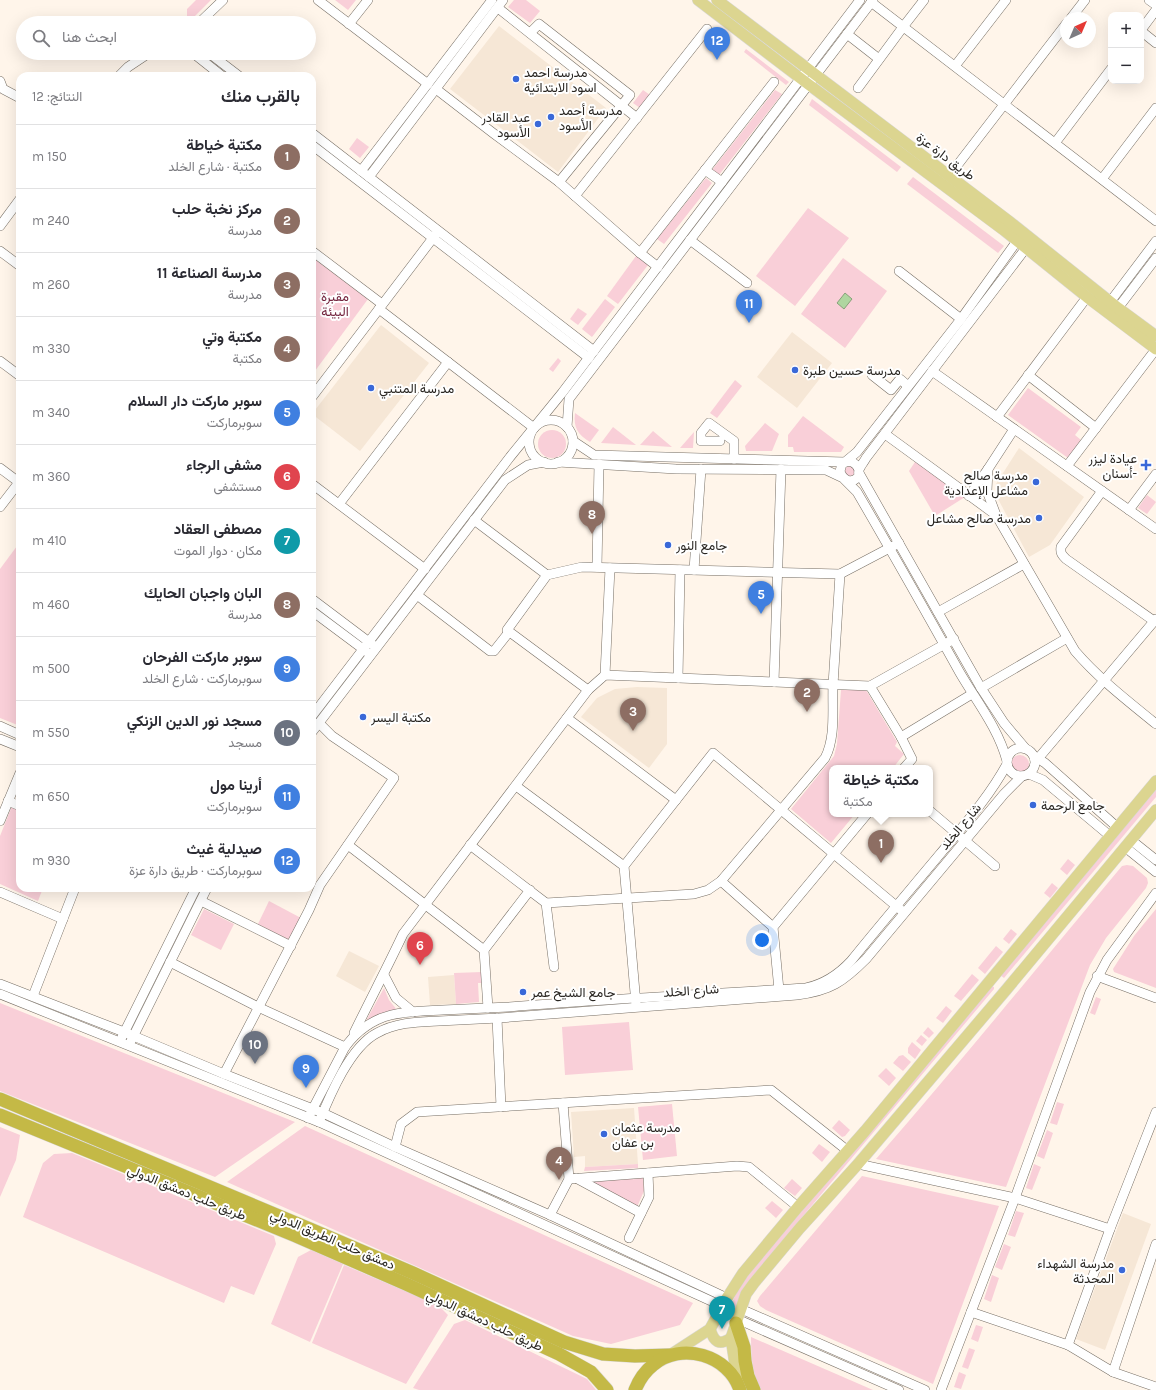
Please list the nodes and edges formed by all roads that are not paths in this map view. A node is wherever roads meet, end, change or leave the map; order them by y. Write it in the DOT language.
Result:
graph roads {
  1 [pos="223,0"];
  2 [pos="318,0"];
  3 [pos="368,0"];
  4 [pos="503,0"];
  5 [pos="698,0"];
  6 [pos="717,0"];
  7 [pos="860,0"];
  8 [pos="1006,0"];
  9 [pos="1085,0"];
  10 [pos="1149,0"];
  11 [pos="872,1"];
  12 [pos="920,1"];
  13 [pos="495,4"];
  14 [pos="1156,5"];
  15 [pos="1156,10"];
  16 [pos="1076,12"];
  17 [pos="206,16"];
  18 [pos="349,24"];
  19 [pos="1144,26"];
  20 [pos="903,27"];
  21 [pos="707,29"];
  22 [pos="1060,32"];
  23 [pos="530,33"];
  24 [pos="1144,33"];
  25 [pos="847,34"];
  26 [pos="1156,43"];
  27 [pos="879,59"];
  28 [pos="138,60"];
  29 [pos="201,60"];
  30 [pos="218,60"];
  31 [pos="955,66"];
  32 [pos="123,72"];
  33 [pos="217,72"];
  34 [pos="234,72"];
  35 [pos="811,72"];
  36 [pos="1108,73"];
  37 [pos="0,81"];
  38 [pos="774,82"];
  39 [pos="804,82"];
  40 [pos="432,87"];
  41 [pos="858,88"];
  42 [pos="16,96"];
  43 [pos="1004,104"];
  44 [pos="621,105"];
  45 [pos="1156,108"];
  46 [pos="637,118"];
  47 [pos="316,136"];
  48 [pos="1055,143"];
  49 [pos="316,148"];
  50 [pos="705,170"];
  51 [pos="365,174"];
  52 [pos="949,176"];
  53 [pos="1102,179"];
  54 [pos="559,182"];
  55 [pos="722,182"];
  56 [pos="575,196"];
  57 [pos="16,205"];
  58 [pos="1156,221"];
  59 [pos="0,226"];
  60 [pos="1008,227"];
  61 [pos="435,234"];
  62 [pos="690,240"];
  63 [pos="1156,241"];
  64 [pos="1022,245"];
  65 [pos="0,251"];
  66 [pos="640,253"];
  67 [pos="316,254"];
  68 [pos="1156,258"];
  69 [pos="16,263"];
  70 [pos="658,267"];
  71 [pos="899,271"];
  72 [pos="747,283"];
  73 [pos="1087,297"];
  74 [pos="1114,305"];
  75 [pos="381,306"];
  76 [pos="960,319"];
  77 [pos="1156,336"];
  78 [pos="1156,349"];
  79 [pos="591,355"];
  80 [pos="0,361"];
  81 [pos="448,362"];
  82 [pos="932,371"];
  83 [pos="16,373"];
  84 [pos="872,375"];
  85 [pos="1028,375"];
  86 [pos="908,386"];
  87 [pos="316,392"];
  88 [pos="997,417"];
  89 [pos="567,427"];
  90 [pos="534,428"];
  91 [pos="1096,428"];
  92 [pos="1014,429"];
  93 [pos="885,434"];
  94 [pos="573,441"];
  95 [pos="720,441"];
  96 [pos="712,459"];
  97 [pos="734,459"];
  98 [pos="544,462"];
  99 [pos="558,462"];
  100 [pos="845,462"];
  101 [pos="599,464"];
  102 [pos="1067,466"];
  103 [pos="0,468"];
  104 [pos="701,469"];
  105 [pos="712,469"];
  106 [pos="781,469"];
  107 [pos="988,469"];
  108 [pos="859,472"];
  109 [pos="1156,474"];
  110 [pos="843,478"];
  111 [pos="16,479"];
  112 [pos="16,487"];
  113 [pos="316,487"];
  114 [pos="1102,491"];
  115 [pos="969,496"];
  116 [pos="339,504"];
  117 [pos="0,507"];
  118 [pos="1129,510"];
  119 [pos="996,515"];
  120 [pos="474,520"];
  121 [pos="1156,529"];
  122 [pos="898,543"];
  123 [pos="889,548"];
  124 [pos="1024,564"];
  125 [pos="597,567"];
  126 [pos="610,568"];
  127 [pos="425,569"];
  128 [pos="680,570"];
  129 [pos="694,570"];
  130 [pos="778,572"];
  131 [pos="840,574"];
  132 [pos="547,575"];
  133 [pos="410,598"];
  134 [pos="316,602"];
  135 [pos="938,612"];
  136 [pos="316,614"];
  137 [pos="1155,620"];
  138 [pos="509,632"];
  139 [pos="1067,638"];
  140 [pos="954,639"];
  141 [pos="944,644"];
  142 [pos="370,649"];
  143 [pos="605,676"];
  144 [pos="678,678"];
  145 [pos="1104,681"];
  146 [pos="774,682"];
  147 [pos="833,685"];
  148 [pos="870,686"];
  149 [pos="981,688"];
  150 [pos="588,690"];
  151 [pos="972,694"];
  152 [pos="567,718"];
  153 [pos="316,720"];
  154 [pos="1156,724"];
  155 [pos="0,726"];
  156 [pos="16,733"];
  157 [pos="901,737"];
  158 [pos="0,738"];
  159 [pos="16,744"];
  160 [pos="1025,748"];
  161 [pos="1036,758"];
  162 [pos="1007,762"];
  163 [pos="907,765"];
  164 [pos="1026,775"];
  165 [pos="1156,781"];
  166 [pos="16,782"];
  167 [pos="516,786"];
  168 [pos="676,800"];
  169 [pos="8,801"];
  170 [pos="16,804"];
  171 [pos="782,810"];
  172 [pos="1156,810"];
  173 [pos="933,814"];
  174 [pos="865,817"];
  175 [pos="0,821"];
  176 [pos="1117,827"];
  177 [pos="956,834"];
  178 [pos="1110,836"];
  179 [pos="965,841"];
  180 [pos="1128,844"];
  181 [pos="348,845"];
  182 [pos="470,845"];
  183 [pos="834,854"];
  184 [pos="1156,860"];
  185 [pos="624,866"];
  186 [pos="995,866"];
  187 [pos="1156,872"];
  188 [pos="721,881"];
  189 [pos="530,890"];
  190 [pos="0,892"];
  191 [pos="73,892"];
  192 [pos="194,892"];
  193 [pos="205,892"];
  194 [pos="1156,892"];
  195 [pos="627,899"];
  196 [pos="201,901"];
  197 [pos="546,903"];
  198 [pos="425,904"];
  199 [pos="897,906"];
  200 [pos="904,912"];
  201 [pos="63,919"];
  202 [pos="773,927"];
  203 [pos="291,946"];
  204 [pos="484,950"];
  205 [pos="170,962"];
  206 [pos="554,967"];
  207 [pos="384,975"];
  208 [pos="1097,976"];
  209 [pos="992,978"];
  210 [pos="0,984"];
  211 [pos="779,990"];
  212 [pos="1006,990"];
  213 [pos="0,994"];
  214 [pos="33,996"];
  215 [pos="635,997"];
  216 [pos="1156,998"];
  217 [pos="258,1007"];
  218 [pos="636,1007"];
  219 [pos="488,1008"];
  220 [pos="417,1011"];
  221 [pos="497,1018"];
  222 [pos="422,1022"];
  223 [pos="124,1032"];
  224 [pos="133,1036"];
  225 [pos="353,1036"];
  226 [pos="119,1042"];
  227 [pos="129,1046"];
  228 [pos="345,1047"];
  229 [pos="224,1074"];
  230 [pos="0,1099"];
  231 [pos="563,1103"];
  232 [pos="501,1107"];
  233 [pos="312,1108"];
  234 [pos="1156,1112"];
  235 [pos="323,1113"];
  236 [pos="0,1115"];
  237 [pos="308,1118"];
  238 [pos="319,1122"];
  239 [pos="395,1147"];
  240 [pos="848,1151"];
  241 [pos="858,1164"];
  242 [pos="648,1173"];
  243 [pos="573,1179"];
  244 [pos="1015,1198"];
  245 [pos="798,1207"];
  246 [pos="641,1213"];
  247 [pos="550,1216"];
  248 [pos="789,1218"];
  249 [pos="800,1228"];
  250 [pos="1110,1229"];
  251 [pos="629,1238"];
  252 [pos="1156,1244"];
  253 [pos="724,1302"];
  254 [pos="971,1312"];
  255 [pos="738,1317"];
  256 [pos="710,1329"];
  257 [pos="731,1338"];
  258 [pos="1068,1345"];
  259 [pos="670,1355"];
  260 [pos="1112,1372"];
  261 [pos="1156,1387"];
  262 [pos="740,1388"];
  263 [pos="607,1390"];
  264 [pos="635,1390"];
  265 [pos="754,1390"];
  266 [pos="899,1390"];
  267 [pos="925,1390"];
  268 [pos="942,1390"];
  1 -- 17 [label="street"];
  2 -- 18 [label="street"];
  3 -- 18 [label="street"];
  4 -- 13 [label="street"];
  5 -- 39 [label="main road"];
  6 -- 35 [label="main road, طريق دارة عزة"];
  7 -- 35 [label="street"];
  8 -- 31 [label="street"];
  9 -- 16 [label="street"];
  10 -- 14 [label="street"];
  11 -- 20 [label="street"];
  11 -- 25 [label="street"];
  12 -- 20 [label="street"];
  13 -- 23 [label="street"];
  13 -- 40 [label="street"];
  15 -- 19 [label="street"];
  18 -- 40 [label="street"];
  20 -- 27 [label="street"];
  20 -- 31 [label="street"];
  21 -- 46 [label="street"];
  22 -- 43 [label="street"];
  23 -- 44 [label="street"];
  23 -- 44 [label="street"];
  24 -- 26 [label="street"];
  25 -- 27 [label="street"];
  25 -- 35 [label="street"];
  27 -- 41 [label="street"];
  28 -- 32 [label="street"];
  29 -- 33 [label="street"];
  30 -- 34 [label="street"];
  31 -- 43 [label="street"];
  35 -- 39 [label="street"];
  35 -- 52 [label="main road, طريق دارة عزة"];
  36 -- 48 [label="street"];
  37 -- 42 [label="street"];
  38 -- 50 [label="street"];
  39 -- 55 [label="street"];
  39 -- 60 [label="main road"];
  39 -- 62 [label="street"];
  40 -- 51 [label="street"];
  40 -- 54 [label="street"];
  43 -- 48 [label="street"];
  43 -- 52 [label="street"];
  44 -- 46 [label="street"];
  44 -- 54 [label="street"];
  45 -- 53 [label="street"];
  46 -- 56 [label="street"];
  47 -- 51 [label="street"];
  48 -- 53 [label="street"];
  49 -- 61 [label="street"];
  50 -- 55 [label="street"];
  50 -- 66 [label="street"];
  51 -- 61 [label="street"];
  52 -- 60 [label="main road, طريق دارة عزة"];
  53 -- 58 [label="street"];
  54 -- 56 [label="street"];
  55 -- 70 [label="street"];
  56 -- 66 [label="street"];
  57 -- 59 [label="street"];
  60 -- 64 [label="main road"];
  60 -- 74 [label="main road, طريق دارة عزة"];
  61 -- 75 [label="street"];
  61 -- 79 [label="street"];
  62 -- 72 [label="street"];
  62 -- 89 [label="street"];
  63 -- 74 [label="street"];
  64 -- 73 [label="main road"];
  64 -- 76 [label="street"];
  64 -- 82 [label="street"];
  65 -- 69 [label="street"];
  66 -- 70 [label="street"];
  67 -- 75 [label="street"];
  68 -- 74 [label="street"];
  70 -- 79 [label="street"];
  71 -- 76 [label="street"];
  73 -- 78 [label="main road"];
  73 -- 85 [label="street"];
  74 -- 77 [label="main road, طريق دارة عزة"];
  75 -- 81 [label="street"];
  75 -- 87 [label="street"];
  76 -- 86 [label="street"];
  78 -- 91 [label="street"];
  79 -- 90 [label="street"];
  80 -- 83 [label="street"];
  81 -- 90 [label="street"];
  81 -- 116 [label="street"];
  82 -- 88 [label="street"];
  82 -- 93 [label="street"];
  84 -- 86 [label="street"];
  85 -- 88 [label="street"];
  85 -- 91 [label="street"];
  86 -- 100 [label="street"];
  88 -- 92 [label="street"];
  89 -- 90 [label="street"];
  89 -- 94 [label="street"];
  90 -- 98 [label="street"];
  90 -- 127 [label="street"];
  91 -- 102 [label="street"];
  92 -- 102 [label="street"];
  92 -- 107 [label="street"];
  93 -- 108 [label="street"];
  93 -- 115 [label="street"];
  94 -- 96 [label="street"];
  94 -- 99 [label="street"];
  95 -- 97 [label="street"];
  96 -- 97 [label="street"];
  96 -- 105 [label="street"];
  97 -- 100 [label="street"];
  98 -- 99 [label="street"];
  98 -- 120 [label="street"];
  99 -- 101 [label="street"];
  100 -- 108 [label="street"];
  100 -- 110 [label="street"];
  101 -- 104 [label="street"];
  101 -- 125 [label="street"];
  102 -- 114 [label="street"];
  103 -- 111 [label="street"];
  104 -- 105 [label="street"];
  104 -- 129 [label="street"];
  105 -- 106 [label="street"];
  106 -- 110 [label="street"];
  106 -- 130 [label="street"];
  107 -- 115 [label="street"];
  107 -- 119 [label="street"];
  108 -- 110 [label="street"];
  108 -- 122 [label="street"];
  109 -- 118 [label="street"];
  110 -- 123 [label="street"];
  112 -- 117 [label="street"];
  113 -- 116 [label="street"];
  114 -- 118 [label="street"];
  114 -- 137 [label="street"];
  115 -- 119 [label="street"];
  116 -- 127 [label="street"];
  118 -- 121 [label="street"];
  119 -- 124 [label="street"];
  120 -- 132 [label="street"];
  120 -- 133 [label="street"];
  122 -- 123 [label="street"];
  122 -- 135 [label="street"];
  123 -- 131 [label="street"];
  123 -- 141 [label="street"];
  124 -- 135 [label="street"];
  124 -- 139 [label="street"];
  125 -- 126 [label="street"];
  125 -- 132 [label="street"];
  126 -- 128 [label="street"];
  126 -- 143 [label="street"];
  127 -- 133 [label="street"];
  128 -- 129 [label="street"];
  128 -- 144 [label="street"];
  129 -- 130 [label="street"];
  130 -- 131 [label="street"];
  130 -- 146 [label="street"];
  131 -- 147 [label="street"];
  132 -- 138 [label="street"];
  133 -- 138 [label="street"];
  133 -- 142 [label="street"];
  134 -- 142 [label="street"];
  135 -- 140 [label="street"];
  136 -- 142 [label="street"];
  137 -- 145 [label="street"];
  138 -- 150 [label="street"];
  139 -- 145 [label="street"];
  139 -- 149 [label="street"];
  140 -- 141 [label="street"];
  140 -- 149 [label="street"];
  141 -- 148 [label="street"];
  141 -- 151 [label="street"];
  142 -- 153 [label="street"];
  143 -- 144 [label="street"];
  143 -- 150 [label="street"];
  144 -- 146 [label="street"];
  145 -- 154 [label="street"];
  145 -- 161 [label="street"];
  146 -- 147 [label="street"];
  147 -- 148 [label="street"];
  147 -- 171 [label="street"];
  148 -- 157 [label="street"];
  149 -- 160 [label="street"];
  150 -- 152 [label="street"];
  151 -- 157 [label="street"];
  151 -- 162 [label="street"];
  152 -- 167 [label="street"];
  152 -- 168 [label="street"];
  153 -- 181 [label="street"];
  155 -- 156 [label="street"];
  157 -- 163 [label="street"];
  158 -- 159 [label="street"];
  160 -- 161 [label="street"];
  160 -- 162 [label="street"];
  161 -- 164 [label="street"];
  161 -- 176 [label="street"];
  162 -- 164 [label="street"];
  162 -- 177 [label="street"];
  164 -- 178 [label="street"];
  164 -- 179 [label="street, شارع الخلد"];
  165 -- 176 [label="main road"];
  166 -- 169 [label="street"];
  167 -- 182 [label="street"];
  167 -- 185 [label="street"];
  168 -- 171 [label="street"];
  168 -- 185 [label="street"];
  169 -- 170 [label="street"];
  169 -- 175 [label="street"];
  171 -- 183 [label="street"];
  171 -- 188 [label="street"];
  172 -- 180 [label="main road"];
  173 -- 177 [label="street"];
  174 -- 183 [label="street"];
  176 -- 178 [label="main road"];
  177 -- 179 [label="street"];
  177 -- 199 [label="street"];
  178 -- 209 [label="main road"];
  179 -- 186 [label="street"];
  179 -- 200 [label="street, شارع الخلد"];
  180 -- 184 [label="street"];
  180 -- 187 [label="street"];
  180 -- 212 [label="main road"];
  181 -- 198 [label="street"];
  181 -- 203 [label="street"];
  182 -- 189 [label="street"];
  182 -- 198 [label="street"];
  183 -- 199 [label="street"];
  183 -- 202 [label="street"];
  185 -- 195 [label="street"];
  188 -- 195 [label="street"];
  188 -- 202 [label="street"];
  189 -- 197 [label="street"];
  189 -- 204 [label="street"];
  190 -- 201 [label="street"];
  191 -- 201 [label="street"];
  192 -- 223 [label="street"];
  193 -- 196 [label="street"];
  194 -- 208 [label="street"];
  195 -- 197 [label="street"];
  195 -- 215 [label="street"];
  196 -- 203 [label="street"];
  196 -- 205 [label="street"];
  197 -- 206 [label="street"];
  198 -- 204 [label="street"];
  198 -- 207 [label="street"];
  199 -- 200 [label="street"];
  199 -- 211 [label="street"];
  200 -- 218 [label="street, شارع الخلد"];
  201 -- 214 [label="street"];
  202 -- 211 [label="street"];
  203 -- 217 [label="street"];
  204 -- 219 [label="street"];
  205 -- 217 [label="street"];
  205 -- 224 [label="street"];
  207 -- 220 [label="street"];
  207 -- 225 [label="street"];
  208 -- 216 [label="street"];
  208 -- 244 [label="street"];
  209 -- 212 [label="main road"];
  209 -- 240 [label="main road"];
  210 -- 214 [label="street"];
  211 -- 215 [label="street"];
  212 -- 241 [label="main road"];
  213 -- 226 [label="street"];
  214 -- 223 [label="street"];
  215 -- 218 [label="street"];
  215 -- 219 [label="street"];
  217 -- 228 [label="street"];
  217 -- 229 [label="street"];
  218 -- 221 [label="street, شارع الخلد"];
  219 -- 220 [label="street"];
  220 -- 222 [label="street"];
  220 -- 225 [label="street"];
  221 -- 222 [label="street, شارع الخلد"];
  221 -- 232 [label="street"];
  222 -- 235 [label="street, شارع الخلد"];
  223 -- 224 [label="street"];
  223 -- 226 [label="street"];
  224 -- 227 [label="street"];
  224 -- 229 [label="street"];
  225 -- 228 [label="street"];
  226 -- 227 [label="street"];
  227 -- 237 [label="street"];
  228 -- 233 [label="street"];
  229 -- 233 [label="street"];
  230 -- 259 [label="highway, دمشق حلب الطريق الدولي"];
  231 -- 232 [label="street"];
  231 -- 240 [label="street"];
  231 -- 243 [label="street"];
  232 -- 239 [label="street"];
  233 -- 235 [label="street"];
  233 -- 237 [label="street"];
  234 -- 250 [label="street"];
  235 -- 238 [label="street, شارع الخلد"];
  235 -- 239 [label="street"];
  236 -- 263 [label="highway, طريق حلب دمشق الدولي"];
  237 -- 238 [label="street"];
  238 -- 253 [label="street"];
  239 -- 247 [label="street"];
  240 -- 245 [label="main road"];
  241 -- 244 [label="street"];
  241 -- 249 [label="main road"];
  242 -- 243 [label="street"];
  242 -- 245 [label="street"];
  242 -- 246 [label="street"];
  243 -- 246 [label="street"];
  243 -- 247 [label="street"];
  244 -- 250 [label="street"];
  244 -- 254 [label="street"];
  245 -- 248 [label="main road"];
  246 -- 251 [label="street"];
  247 -- 253 [label="street"];
  248 -- 249 [label="main road"];
  248 -- 253 [label="main road"];
  249 -- 255 [label="main road"];
  250 -- 258 [label="street"];
  252 -- 260 [label="street"];
  253 -- 256 [label="main road"];
  254 -- 258 [label="street"];
  254 -- 268 [label="street"];
  255 -- 257 [label="main road"];
  255 -- 265 [label="highway"];
  255 -- 266 [label="street"];
  255 -- 267 [label="street"];
  256 -- 257 [label="main road"];
  256 -- 259 [label="main road"];
  257 -- 262 [label="main road"];
  258 -- 260 [label="street"];
  259 -- 262 [label="highway, دمشق حلب الطريق الدولي"];
  259 -- 264 [label="highway"];
  260 -- 261 [label="street"];
}
